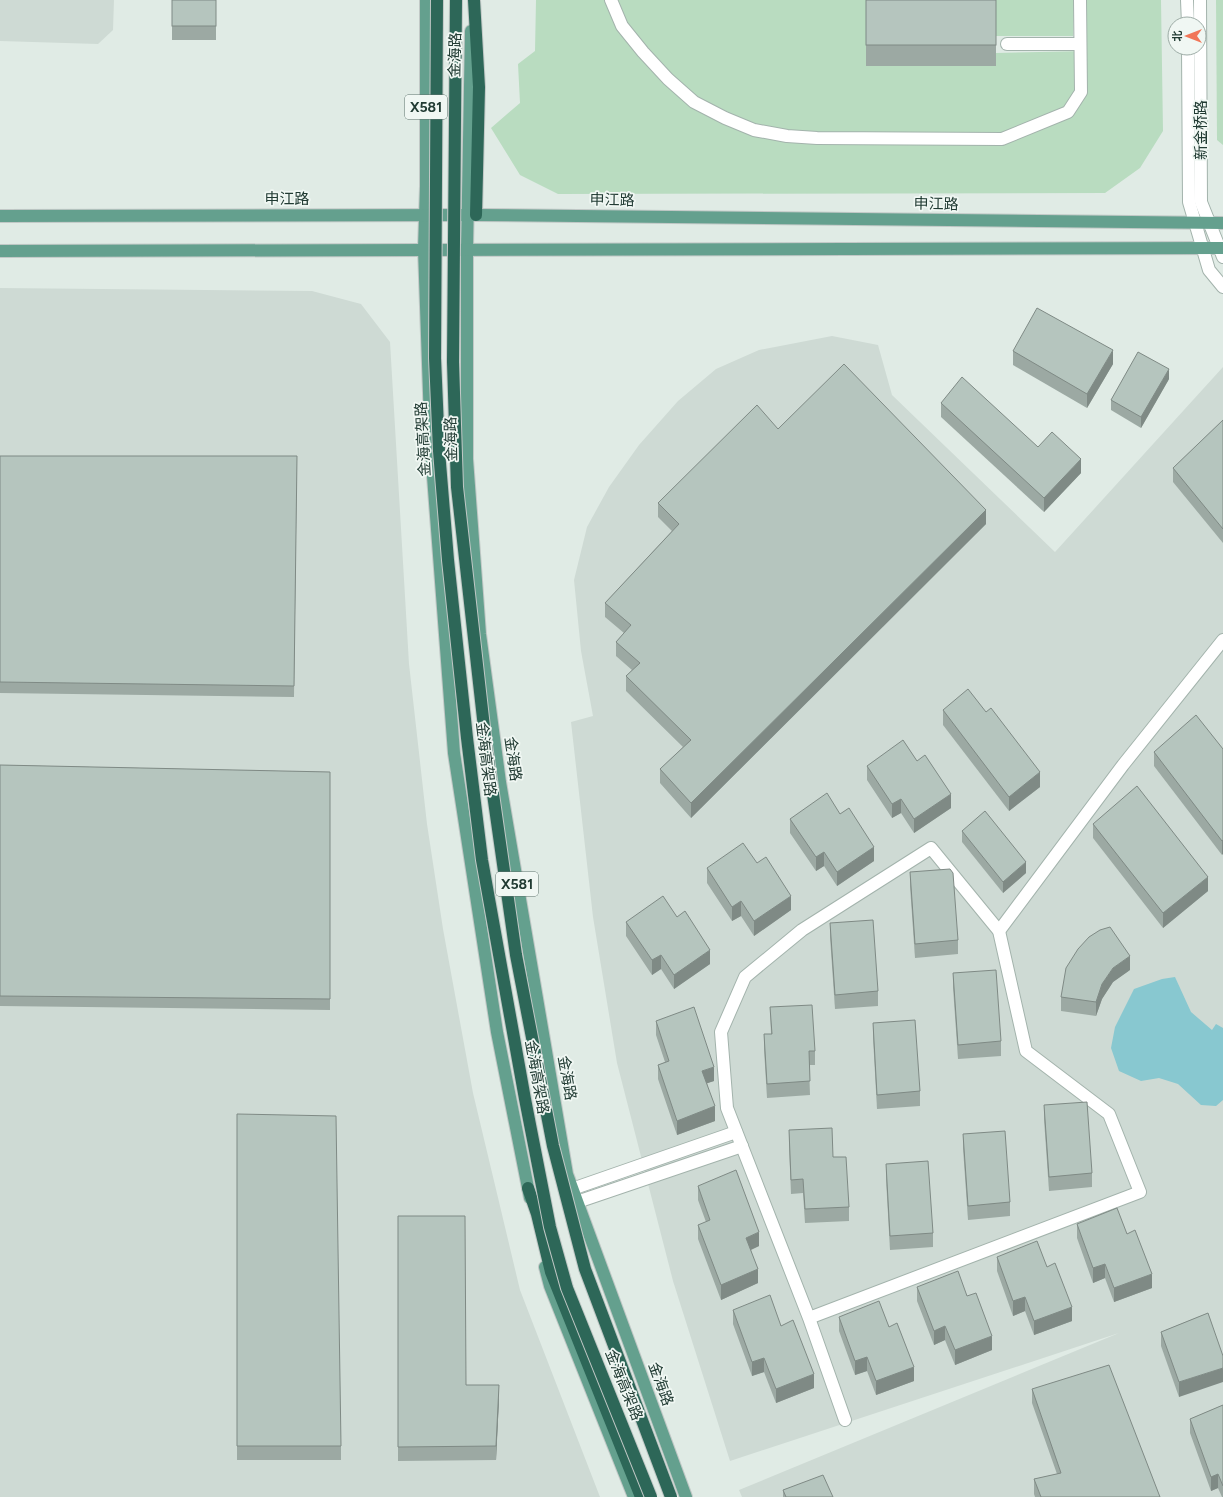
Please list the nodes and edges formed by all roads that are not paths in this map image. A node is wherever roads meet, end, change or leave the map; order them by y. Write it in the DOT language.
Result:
graph roads {
  1 [pos="426,0"];
  2 [pos="437,0"];
  3 [pos="456,0"];
  4 [pos="473,0"];
  5 [pos="611,0"];
  6 [pos="1080,0"];
  7 [pos="1188,0"];
  8 [pos="1200,0"];
  9 [pos="1188,16"];
  10 [pos="1007,44"];
  11 [pos="1080,44"];
  12 [pos="1188,56"];
  13 [pos="425,215"];
  14 [pos="472,215"];
  15 [pos="0,216"];
  16 [pos="1217,223"];
  17 [pos="1195,224"];
  18 [pos="424,249"];
  19 [pos="1203,249"];
  20 [pos="467,250"];
  21 [pos="0,251"];
  22 [pos="1222,251"];
  23 [pos="1223,287"];
  24 [pos="1223,640"];
  25 [pos="999,931"];
  26 [pos="736,1132"];
  27 [pos="742,1146"];
  28 [pos="528,1188"];
  29 [pos="572,1189"];
  30 [pos="577,1202"];
  31 [pos="809,1318"];
  32 [pos="845,1420"];
  33 [pos="634,1497"];
  34 [pos="641,1497"];
  35 [pos="651,1497"];
  36 [pos="671,1497"];
  37 [pos="686,1497"];
  1 -- 13 [label="main road, 金海路 / X581"];
  2 -- 35 [label="highway, 金海高架路, bridge"];
  3 -- 36 [label="highway, 金海高架路, bridge"];
  4 -- 14 [label="main road, 金海路 / X581"];
  4 -- 14 [label="highway"];
  5 -- 11 [label="street"];
  6 -- 11 [label="street"];
  7 -- 9 [label="street"];
  8 -- 16 [label="street, 新金桥路"];
  10 -- 11 [label="street"];
  12 -- 17 [label="street, 新金桥路"];
  13 -- 14 [label="main road, 申江路"];
  13 -- 15 [label="main road, 申江路"];
  13 -- 18 [label="main road, 金海路 / X581"];
  14 -- 17 [label="main road, 申江路"];
  14 -- 20 [label="main road, 金海路 / X581"];
  16 -- 17 [label="main road, 申江路"];
  16 -- 22 [label="street, 新金桥路"];
  17 -- 19 [label="street, 新金桥路"];
  18 -- 20 [label="main road"];
  18 -- 21 [label="main road"];
  18 -- 28 [label="main road, 金海路 / X581"];
  19 -- 20 [label="main road"];
  19 -- 22 [label="main road"];
  19 -- 23 [label="street, 新金桥路"];
  20 -- 29 [label="main road, 金海路 / X581"];
  24 -- 25 [label="street"];
  25 -- 26 [label="street"];
  25 -- 31 [label="street"];
  26 -- 27 [label="street"];
  26 -- 29 [label="street"];
  27 -- 30 [label="street"];
  27 -- 31 [label="street"];
  28 -- 33 [label="main road, 金海路 / X581"];
  28 -- 34 [label="highway"];
  29 -- 30 [label="main road, 金海路 / X581"];
  30 -- 37 [label="main road, 金海路 / X581"];
  31 -- 32 [label="street"];
}
